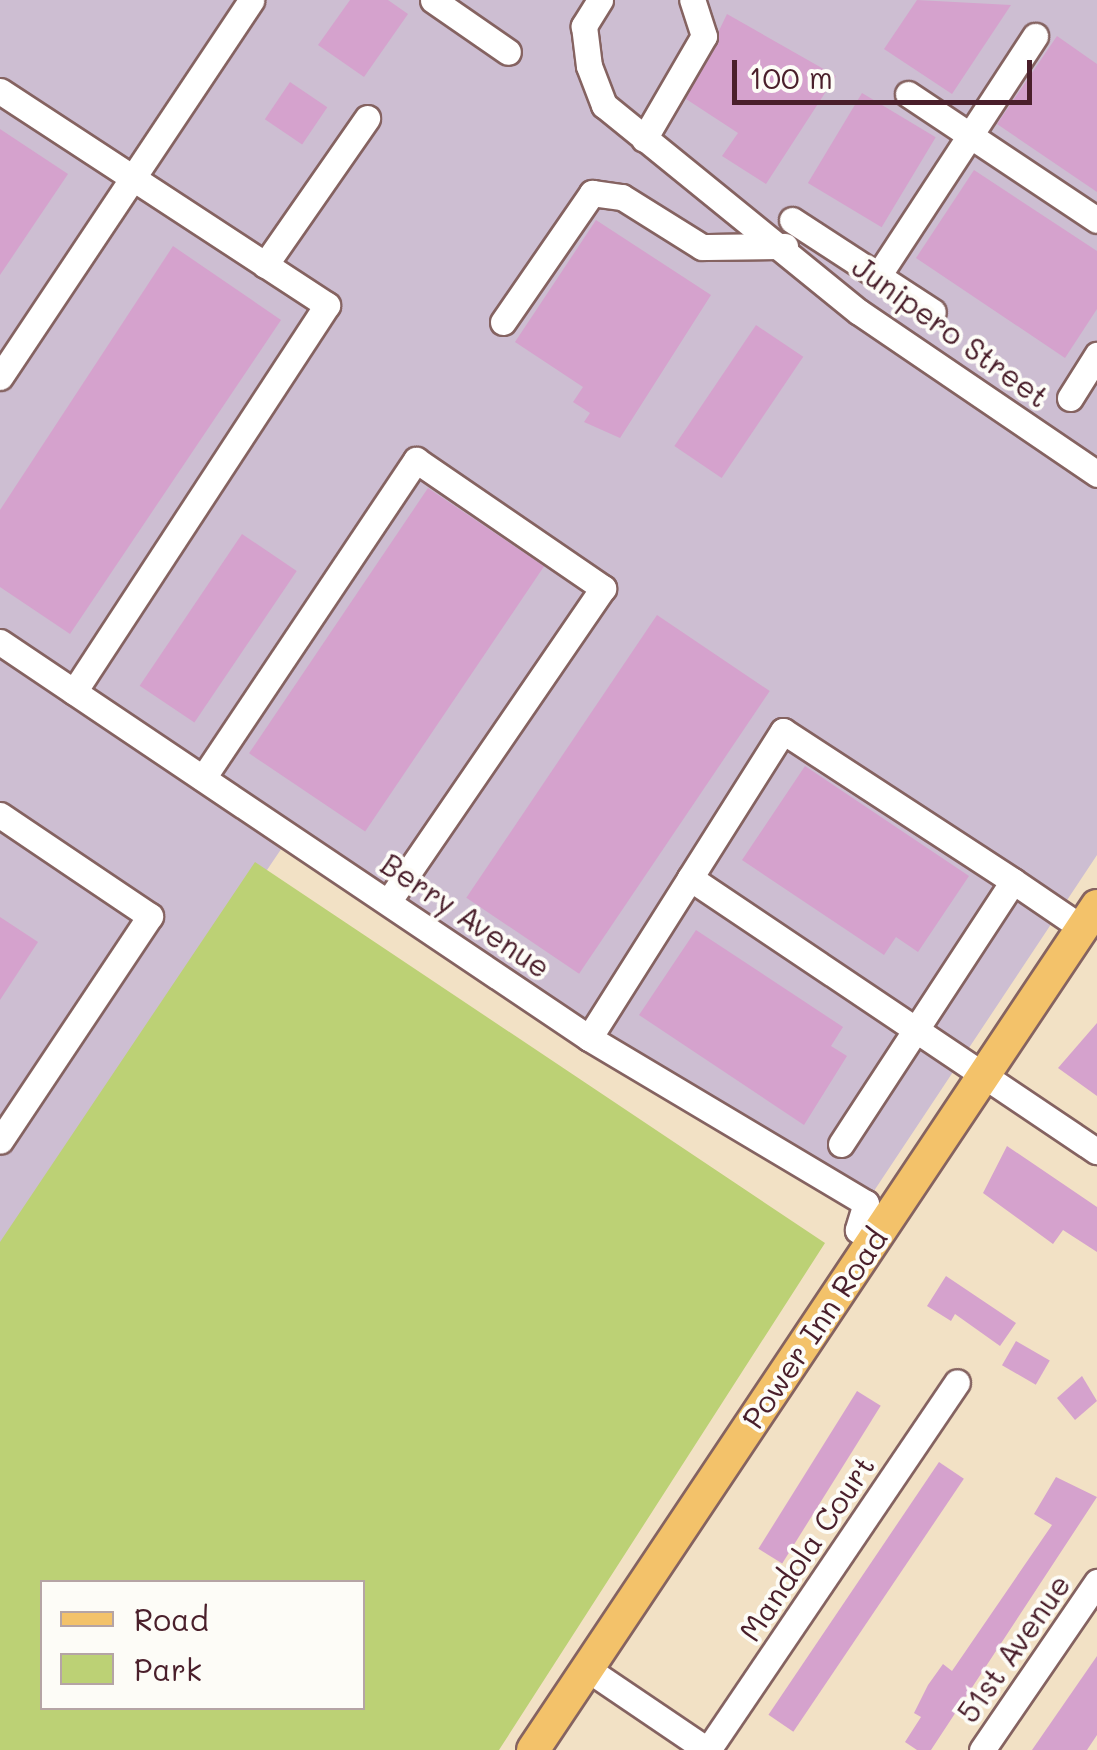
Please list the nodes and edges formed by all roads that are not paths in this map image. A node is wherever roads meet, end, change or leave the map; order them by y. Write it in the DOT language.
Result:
graph roads {
  1 [pos="250,0"];
  2 [pos="433,0"];
  3 [pos="600,0"];
  4 [pos="692,0"];
  5 [pos="1035,36"];
  6 [pos="508,52"];
  7 [pos="0,91"];
  8 [pos="908,94"];
  9 [pos="367,118"];
  10 [pos="968,134"];
  11 [pos="644,139"];
  12 [pos="132,178"];
  13 [pos="1097,220"];
  14 [pos="783,234"];
  15 [pos="265,265"];
  16 [pos="878,276"];
  17 [pos="934,312"];
  18 [pos="503,322"];
  19 [pos="1097,355"];
  20 [pos="0,377"];
  21 [pos="1070,398"];
  22 [pos="1097,474"];
  23 [pos="0,642"];
  24 [pos="74,691"];
  25 [pos="203,778"];
  26 [pos="0,815"];
  27 [pos="690,878"];
  28 [pos="1014,881"];
  29 [pos="390,902"];
  30 [pos="1090,917"];
  31 [pos="918,1027"];
  32 [pos="589,1038"];
  33 [pos="986,1072"];
  34 [pos="0,1141"];
  35 [pos="841,1144"];
  36 [pos="1097,1151"];
  37 [pos="873,1240"];
  38 [pos="957,1382"];
  39 [pos="1097,1582"];
  40 [pos="586,1668"];
  41 [pos="532,1750"];
  42 [pos="708,1750"];
  43 [pos="982,1750"];
  1 -- 12 [label="street"];
  2 -- 6 [label="street"];
  3 -- 11 [label="street"];
  4 -- 11 [label="street"];
  5 -- 10 [label="street"];
  7 -- 12 [label="street"];
  8 -- 10 [label="street"];
  9 -- 15 [label="street"];
  10 -- 13 [label="street"];
  10 -- 16 [label="street"];
  11 -- 14 [label="street"];
  12 -- 15 [label="street"];
  12 -- 20 [label="street"];
  14 -- 16 [label="street"];
  14 -- 18 [label="street"];
  14 -- 22 [label="street, Junipero Street"];
  15 -- 24 [label="street"];
  16 -- 17 [label="street"];
  19 -- 21 [label="street"];
  23 -- 24 [label="street, Berry Avenue"];
  24 -- 25 [label="street, Berry Avenue"];
  25 -- 29 [label="street, Berry Avenue"];
  25 -- 29 [label="street"];
  26 -- 34 [label="street"];
  27 -- 28 [label="street"];
  27 -- 31 [label="street"];
  27 -- 32 [label="street"];
  28 -- 30 [label="street"];
  28 -- 31 [label="street"];
  29 -- 32 [label="street, Berry Avenue"];
  30 -- 33 [label="main road, Power Inn Road"];
  31 -- 33 [label="street"];
  31 -- 35 [label="street"];
  32 -- 37 [label="street, Berry Avenue"];
  33 -- 36 [label="street"];
  33 -- 37 [label="main road, Power Inn Road"];
  37 -- 40 [label="main road, Power Inn Road"];
  38 -- 42 [label="street, Mandola Court"];
  39 -- 43 [label="street, 51st Avenue"];
  40 -- 41 [label="main road, Power Inn Road"];
  40 -- 42 [label="street"];
}
